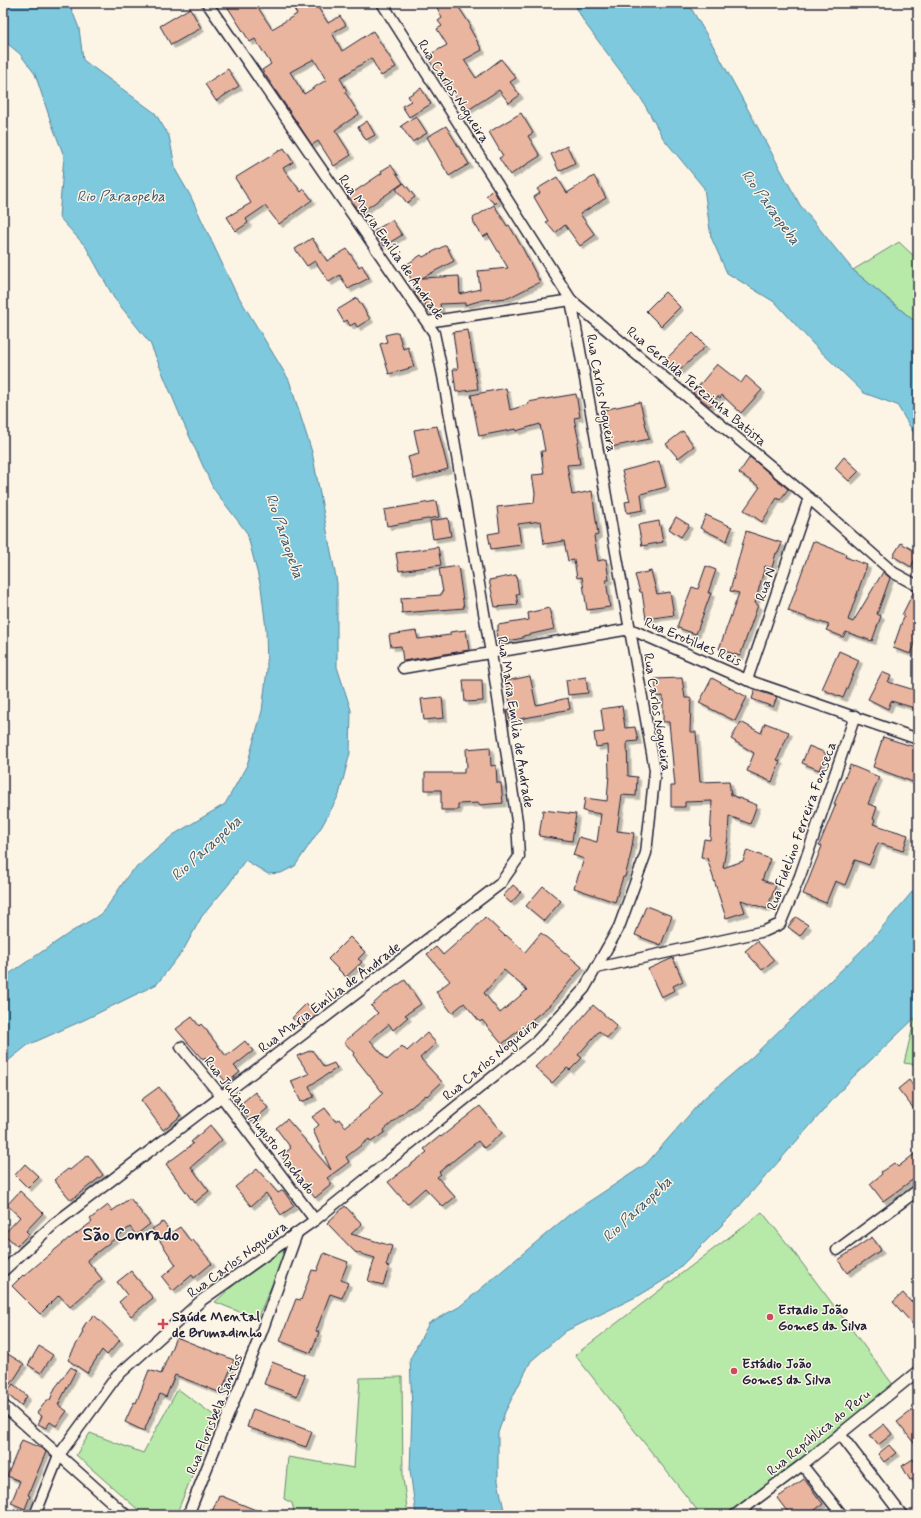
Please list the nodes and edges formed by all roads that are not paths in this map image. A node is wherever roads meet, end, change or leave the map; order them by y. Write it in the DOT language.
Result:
graph roads {
  1 [pos="207,3"];
  2 [pos="382,3"];
  3 [pos="572,300"];
  4 [pos="427,322"];
  5 [pos="809,498"];
  6 [pos="918,586"];
  7 [pos="630,629"];
  8 [pos="491,652"];
  9 [pos="403,668"];
  10 [pos="748,680"];
  11 [pos="855,716"];
  12 [pos="918,739"];
  13 [pos="596,968"];
  14 [pos="182,1047"];
  15 [pos="221,1096"];
  16 [pos="918,1190"];
  17 [pos="315,1220"];
  18 [pos="297,1233"];
  19 [pos="837,1250"];
  20 [pos="3,1271"];
  21 [pos="918,1371"];
  22 [pos="3,1405"];
  23 [pos="840,1434"];
  24 [pos="59,1455"];
  25 [pos="802,1465"];
  26 [pos="35,1515"];
  27 [pos="126,1515"];
  28 [pos="188,1515"];
  29 [pos="735,1515"];
  30 [pos="842,1515"];
  31 [pos="902,1515"];
  1 -- 4 [label="street, Rua Maria Emília de Andrade"];
  2 -- 3 [label="street, Rua Carlos Nogueira"];
  3 -- 4 [label="street"];
  3 -- 5 [label="street, Rua Geralda Terezinha Batista"];
  3 -- 7 [label="street, Rua Carlos Nogueira"];
  4 -- 8 [label="street, Rua Maria Emília de Andrade"];
  5 -- 6 [label="street, Rua Geralda Terezinha Batista"];
  5 -- 10 [label="street, Rua N"];
  7 -- 8 [label="street, Rua Erotildes Reis"];
  7 -- 10 [label="street, Rua Erotildes Reis"];
  7 -- 13 [label="street, Rua Carlos Nogueira"];
  8 -- 9 [label="street, Rua Erotildes Reis"];
  8 -- 15 [label="street, Rua Maria Emília de Andrade"];
  10 -- 11 [label="street, Rua Erotildes Reis"];
  11 -- 12 [label="street, Rua Erotildes Reis"];
  11 -- 13 [label="street, Rua Fidelino Ferreira Fonseca"];
  13 -- 17 [label="street, Rua Carlos Nogueira"];
  14 -- 15 [label="street, Rua Juliano Augusto Machado"];
  15 -- 17 [label="street, Rua Juliano Augusto Machado"];
  15 -- 20 [label="street, Rua Maria Emília de Andrade"];
  16 -- 19 [label="street"];
  17 -- 18 [label="street, Rua Carlos Nogueira"];
  18 -- 24 [label="street, Rua Carlos Nogueira"];
  18 -- 28 [label="street, Rua Florisbela Santos"];
  21 -- 23 [label="street, Rua República do Peru"];
  22 -- 24 [label="street"];
  23 -- 25 [label="street, Rua República do Peru"];
  23 -- 31 [label="street"];
  24 -- 26 [label="street, Rua Carlos Nogueira"];
  24 -- 27 [label="street"];
  25 -- 29 [label="street, Rua República do Peru"];
  25 -- 30 [label="street"];
}
